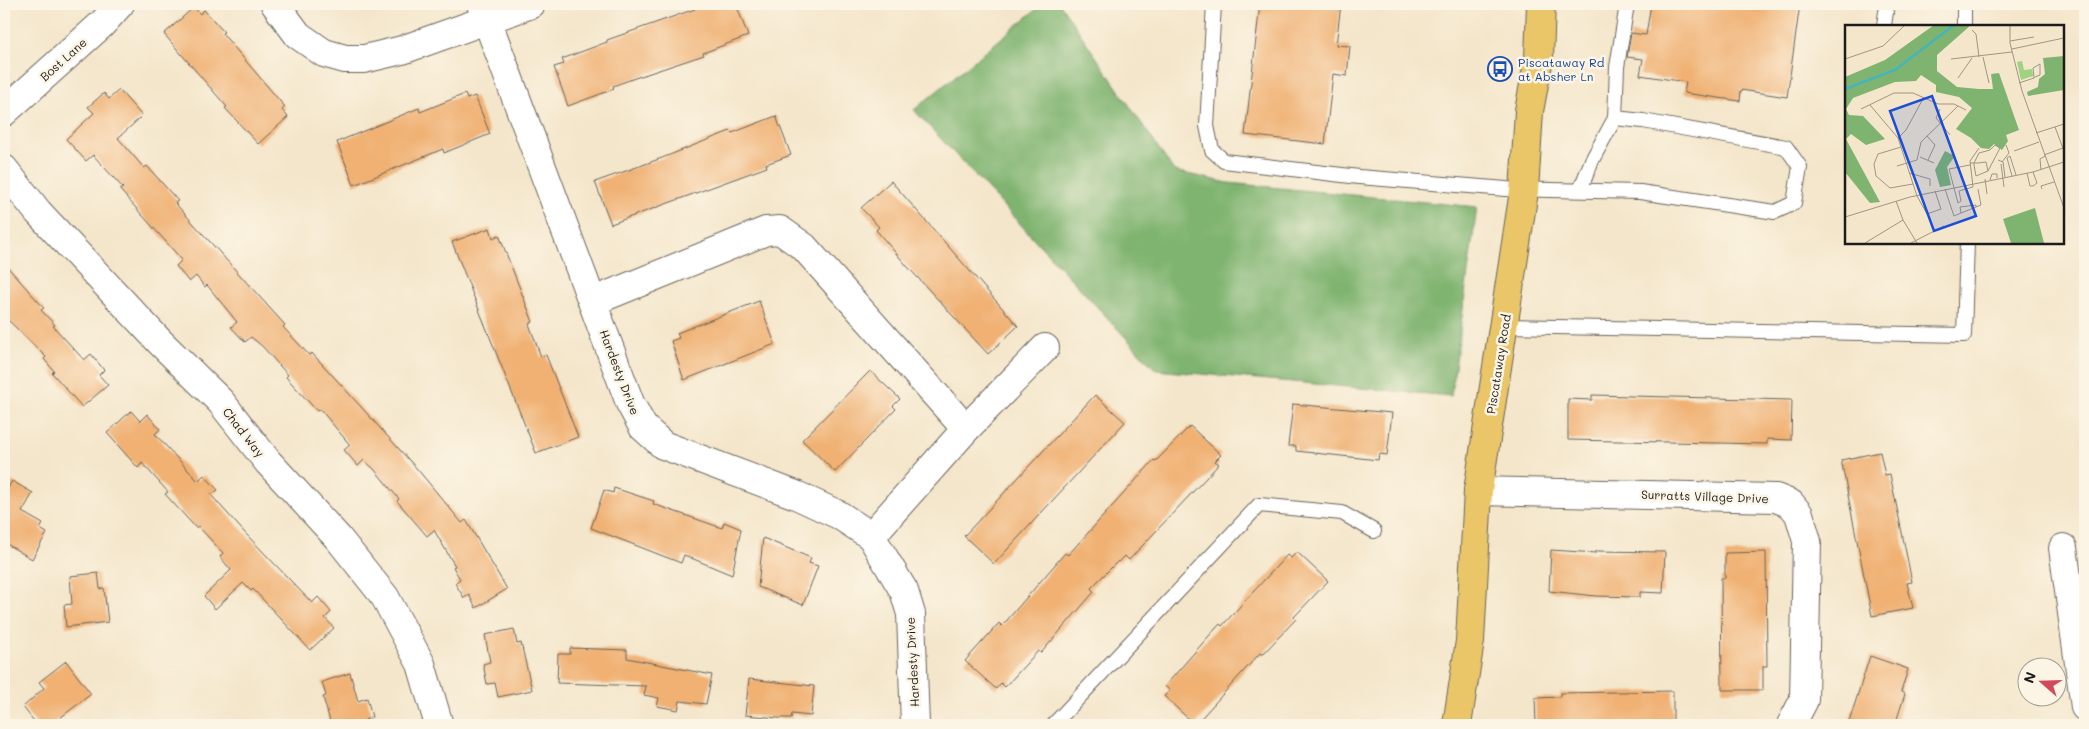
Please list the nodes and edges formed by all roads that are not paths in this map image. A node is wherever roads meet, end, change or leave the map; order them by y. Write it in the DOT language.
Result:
graph roads {
  1 [pos="120,4"];
  2 [pos="275,4"];
  3 [pos="532,4"];
  4 [pos="1214,4"];
  5 [pos="1541,4"];
  6 [pos="1627,4"];
  7 [pos="1887,4"];
  8 [pos="1964,4"];
  9 [pos="484,12"];
  10 [pos="1884,25"];
  11 [pos="1964,25"];
  12 [pos="4,112"];
  13 [pos="1615,118"];
  14 [pos="4,169"];
  15 [pos="1524,190"];
  16 [pos="1580,190"];
  17 [pos="1967,244"];
  18 [pos="594,301"];
  19 [pos="1504,326"];
  20 [pos="1045,348"];
  21 [pos="966,429"];
  22 [pos="1478,491"];
  23 [pos="1374,532"];
  24 [pos="872,536"];
  25 [pos="2063,548"];
  26 [pos="2077,593"];
  27 [pos="2085,707"];
  28 [pos="439,725"];
  29 [pos="914,725"];
  30 [pos="1055,725"];
  31 [pos="1457,725"];
  32 [pos="1791,725"];
  1 -- 12 [label="street, Bost Lane"];
  2 -- 9 [label="street"];
  3 -- 9 [label="street"];
  4 -- 15 [label="lane"];
  5 -- 15 [label="main road, Piscataway Road"];
  6 -- 13 [label="lane"];
  7 -- 10 [label="lane"];
  8 -- 11 [label="lane"];
  9 -- 18 [label="street, Hardesty Drive"];
  13 -- 16 [label="lane"];
  13 -- 16 [label="lane"];
  14 -- 28 [label="street, Chad Way"];
  15 -- 16 [label="lane"];
  15 -- 19 [label="main road, Piscataway Road"];
  17 -- 19 [label="lane"];
  18 -- 21 [label="street"];
  18 -- 24 [label="street, Hardesty Drive"];
  19 -- 22 [label="main road, Piscataway Road"];
  20 -- 21 [label="street"];
  21 -- 24 [label="street"];
  22 -- 31 [label="main road, Piscataway Road"];
  22 -- 32 [label="street, Surratts Village Drive"];
  23 -- 30 [label="lane"];
  24 -- 29 [label="street, Hardesty Drive"];
  25 -- 26 [label="street"];
  26 -- 27 [label="street"];
}
